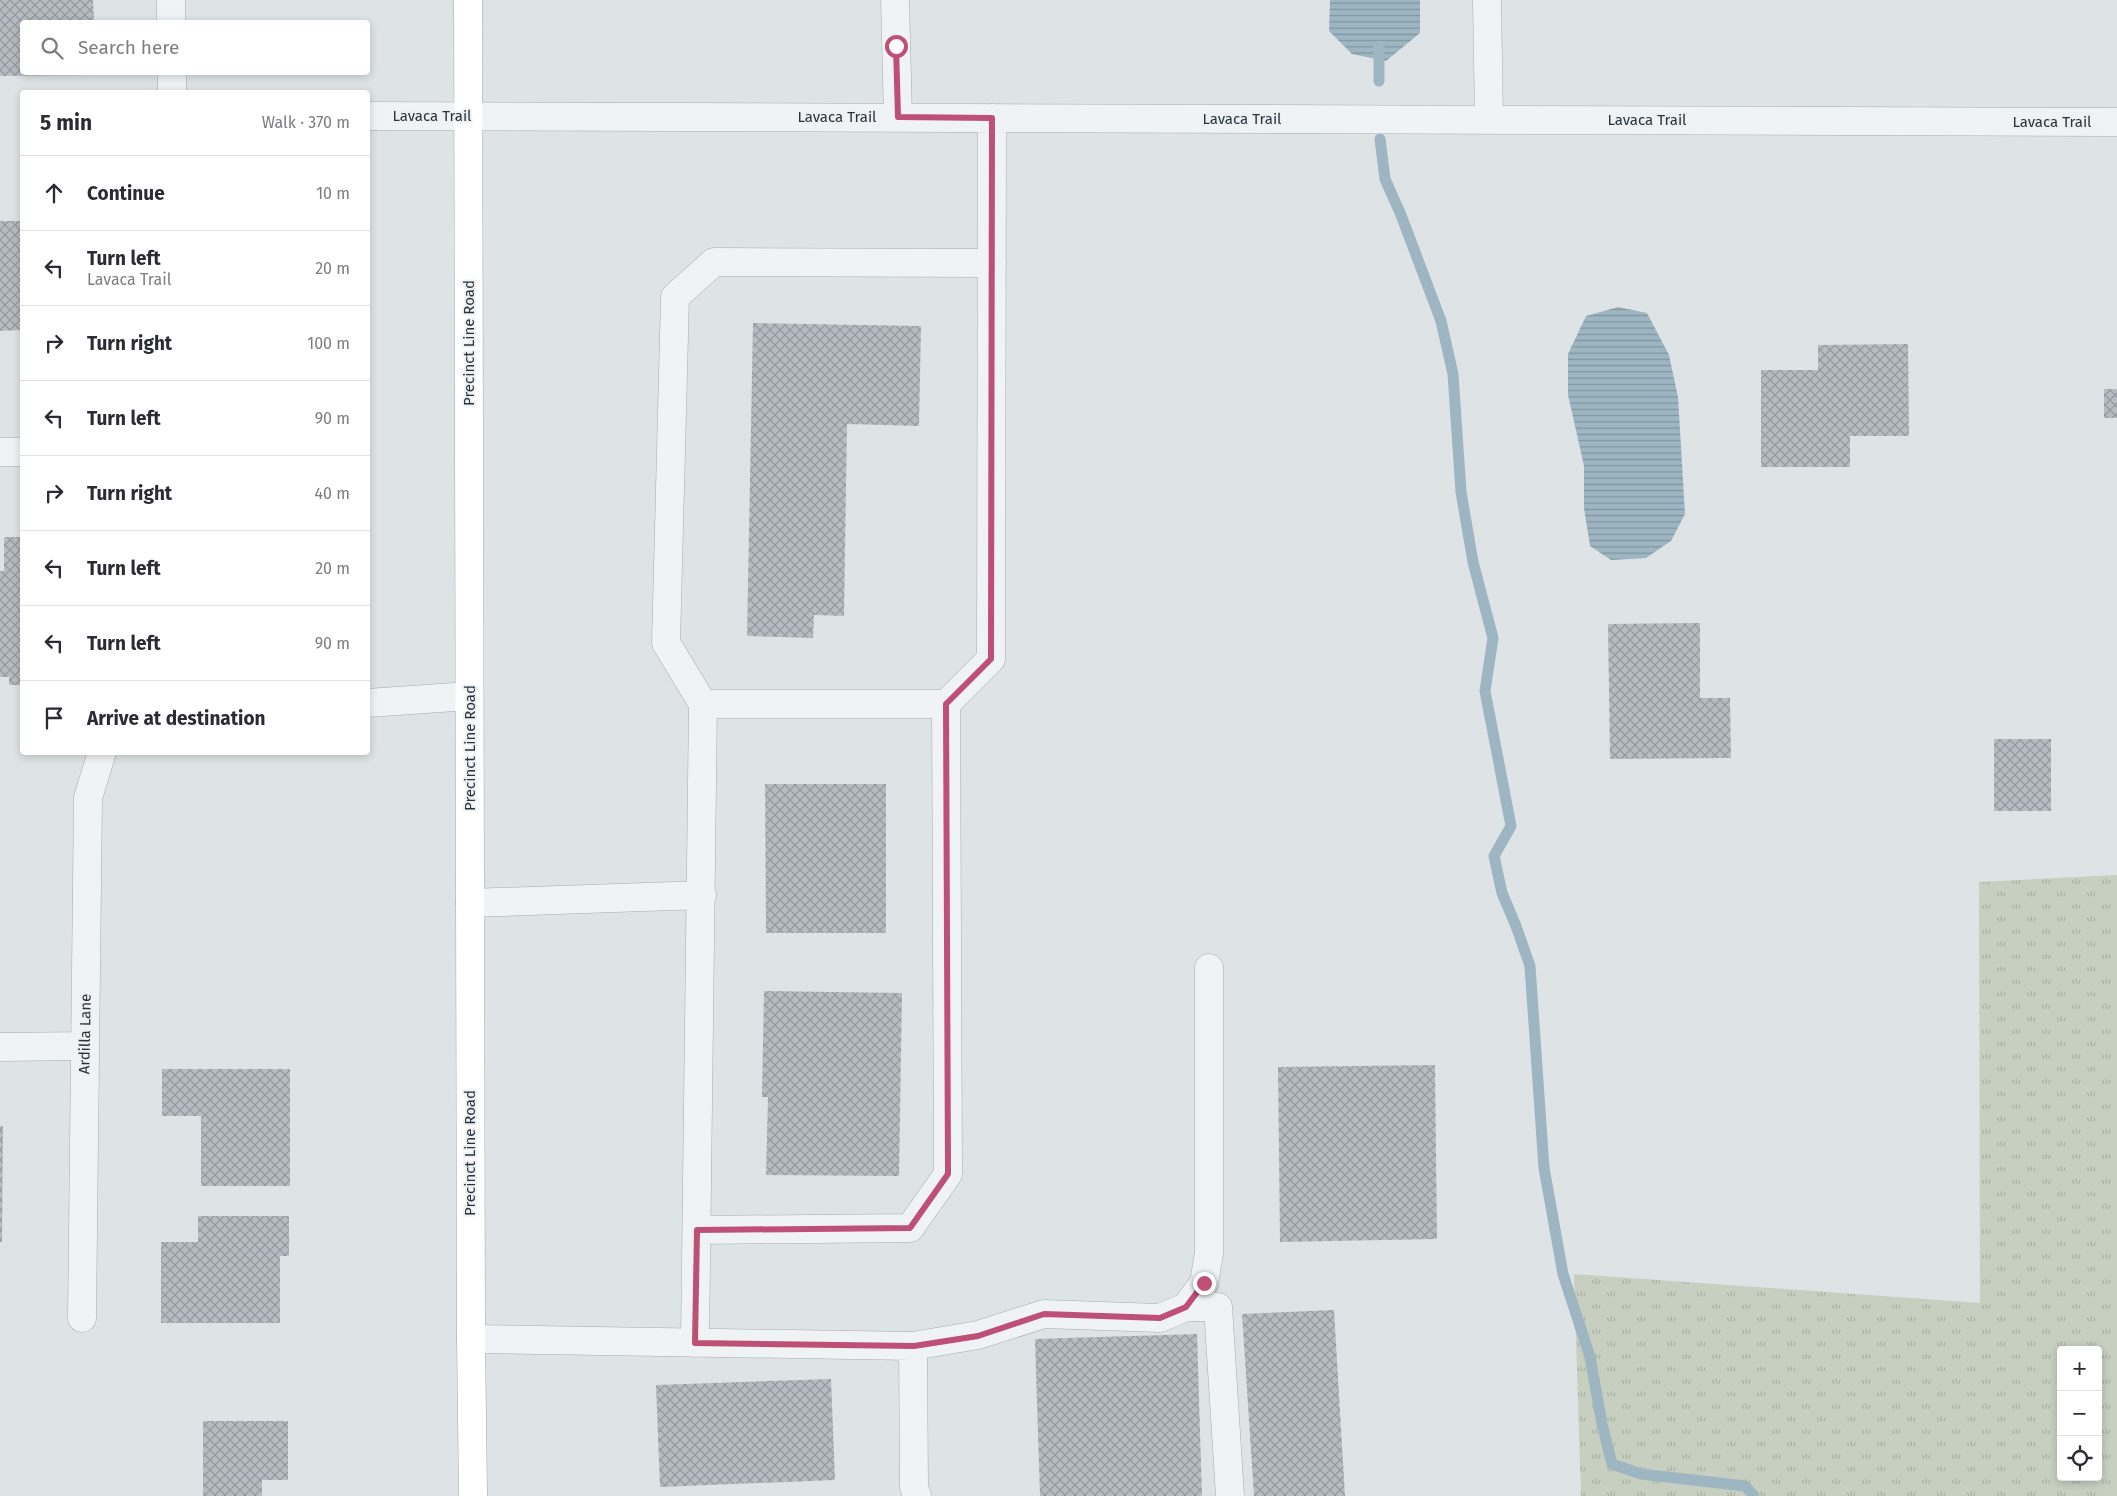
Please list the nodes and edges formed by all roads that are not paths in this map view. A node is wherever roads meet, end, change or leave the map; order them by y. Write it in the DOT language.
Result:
graph roads {
  1 [pos="171,0"];
  2 [pos="468,0"];
  3 [pos="895,0"];
  4 [pos="1487,0"];
  5 [pos="171,20"];
  6 [pos="172,75"];
  7 [pos="172,90"];
  8 [pos="370,116"];
  9 [pos="468,116"];
  10 [pos="898,117"];
  11 [pos="992,118"];
  12 [pos="1489,119"];
  13 [pos="2117,122"];
  14 [pos="992,263"];
  15 [pos="0,452"];
  16 [pos="20,452"];
  17 [pos="470,696"];
  18 [pos="370,703"];
  19 [pos="703,704"];
  20 [pos="946,704"];
  21 [pos="101,755"];
  22 [pos="702,895"];
  23 [pos="470,902"];
  24 [pos="1209,968"];
  25 [pos="85,1046"];
  26 [pos="0,1047"];
  27 [pos="697,1230"];
  28 [pos="1186,1307"];
  29 [pos="82,1318"];
  30 [pos="471,1339"];
  31 [pos="695,1343"];
  32 [pos="914,1346"];
  33 [pos="473,1496"];
  34 [pos="917,1496"];
  35 [pos="1230,1496"];
  1 -- 5 [label="street"];
  2 -- 9 [label="main road, Precinct Line Road"];
  3 -- 10 [label="street"];
  4 -- 12 [label="street"];
  6 -- 7 [label="street"];
  8 -- 9 [label="street, Lavaca Trail"];
  9 -- 10 [label="street, Lavaca Trail"];
  9 -- 17 [label="main road, Precinct Line Road"];
  10 -- 11 [label="street, Lavaca Trail"];
  11 -- 12 [label="street, Lavaca Trail"];
  11 -- 14 [label="street"];
  12 -- 13 [label="street, Lavaca Trail"];
  14 -- 19 [label="street"];
  14 -- 20 [label="street"];
  15 -- 16 [label="street"];
  17 -- 18 [label="street"];
  17 -- 23 [label="main road, Precinct Line Road"];
  19 -- 20 [label="street"];
  19 -- 22 [label="street"];
  20 -- 27 [label="street"];
  21 -- 25 [label="street, Ardilla Lane"];
  22 -- 23 [label="street"];
  22 -- 27 [label="street"];
  23 -- 30 [label="main road, Precinct Line Road"];
  24 -- 28 [label="street"];
  25 -- 26 [label="street"];
  25 -- 29 [label="street, Ardilla Lane"];
  27 -- 31 [label="street"];
  28 -- 32 [label="street"];
  28 -- 35 [label="street"];
  30 -- 31 [label="street"];
  30 -- 33 [label="main road, Precinct Line Road"];
  31 -- 32 [label="street"];
  32 -- 34 [label="street"];
}
